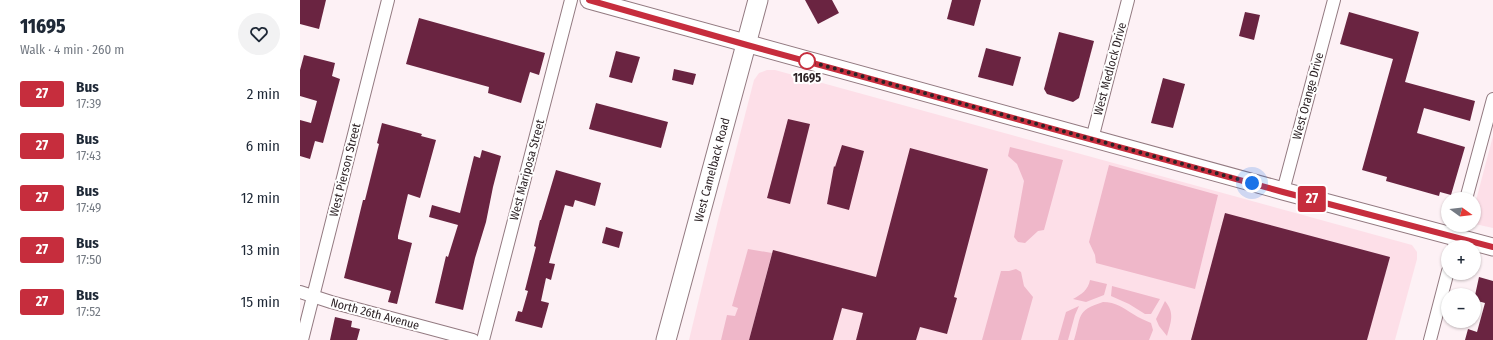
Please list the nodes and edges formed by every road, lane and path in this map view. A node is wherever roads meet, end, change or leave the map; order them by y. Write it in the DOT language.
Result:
graph roads {
  1 [pos="388,0"];
  2 [pos="572,0"];
  3 [pos="589,0"];
  4 [pos="758,0"];
  5 [pos="1128,0"];
  6 [pos="1334,0"];
  7 [pos="747,45"];
  8 [pos="1493,99"];
  9 [pos="1092,138"];
  10 [pos="1283,192"];
  11 [pos="1468,192"];
  12 [pos="1457,236"];
  13 [pos="1493,247"];
  14 [pos="1446,280"];
  15 [pos="300,292"];
  16 [pos="313,296"];
  17 [pos="302,340"];
  18 [pos="473,340"];
  19 [pos="483,340"];
  20 [pos="666,340"];
  21 [pos="1430,340"];
  1 -- 16 [label="street, West Pierson Street"];
  2 -- 19 [label="street, West Mariposa Street"];
  3 -- 7 [label="main road"];
  4 -- 7 [label="main road, West Camelback Road"];
  5 -- 9 [label="street, West Medlock Drive"];
  6 -- 10 [label="street, West Orange Drive"];
  7 -- 9 [label="main road"];
  7 -- 20 [label="main road, West Camelback Road"];
  8 -- 11 [label="street"];
  9 -- 10 [label="main road"];
  10 -- 12 [label="main road"];
  12 -- 13 [label="main road"];
  14 -- 21 [label="street"];
  15 -- 16 [label="street, North 26th Avenue"];
  16 -- 17 [label="street, West Pierson Street"];
  16 -- 18 [label="street, North 26th Avenue"];
}
